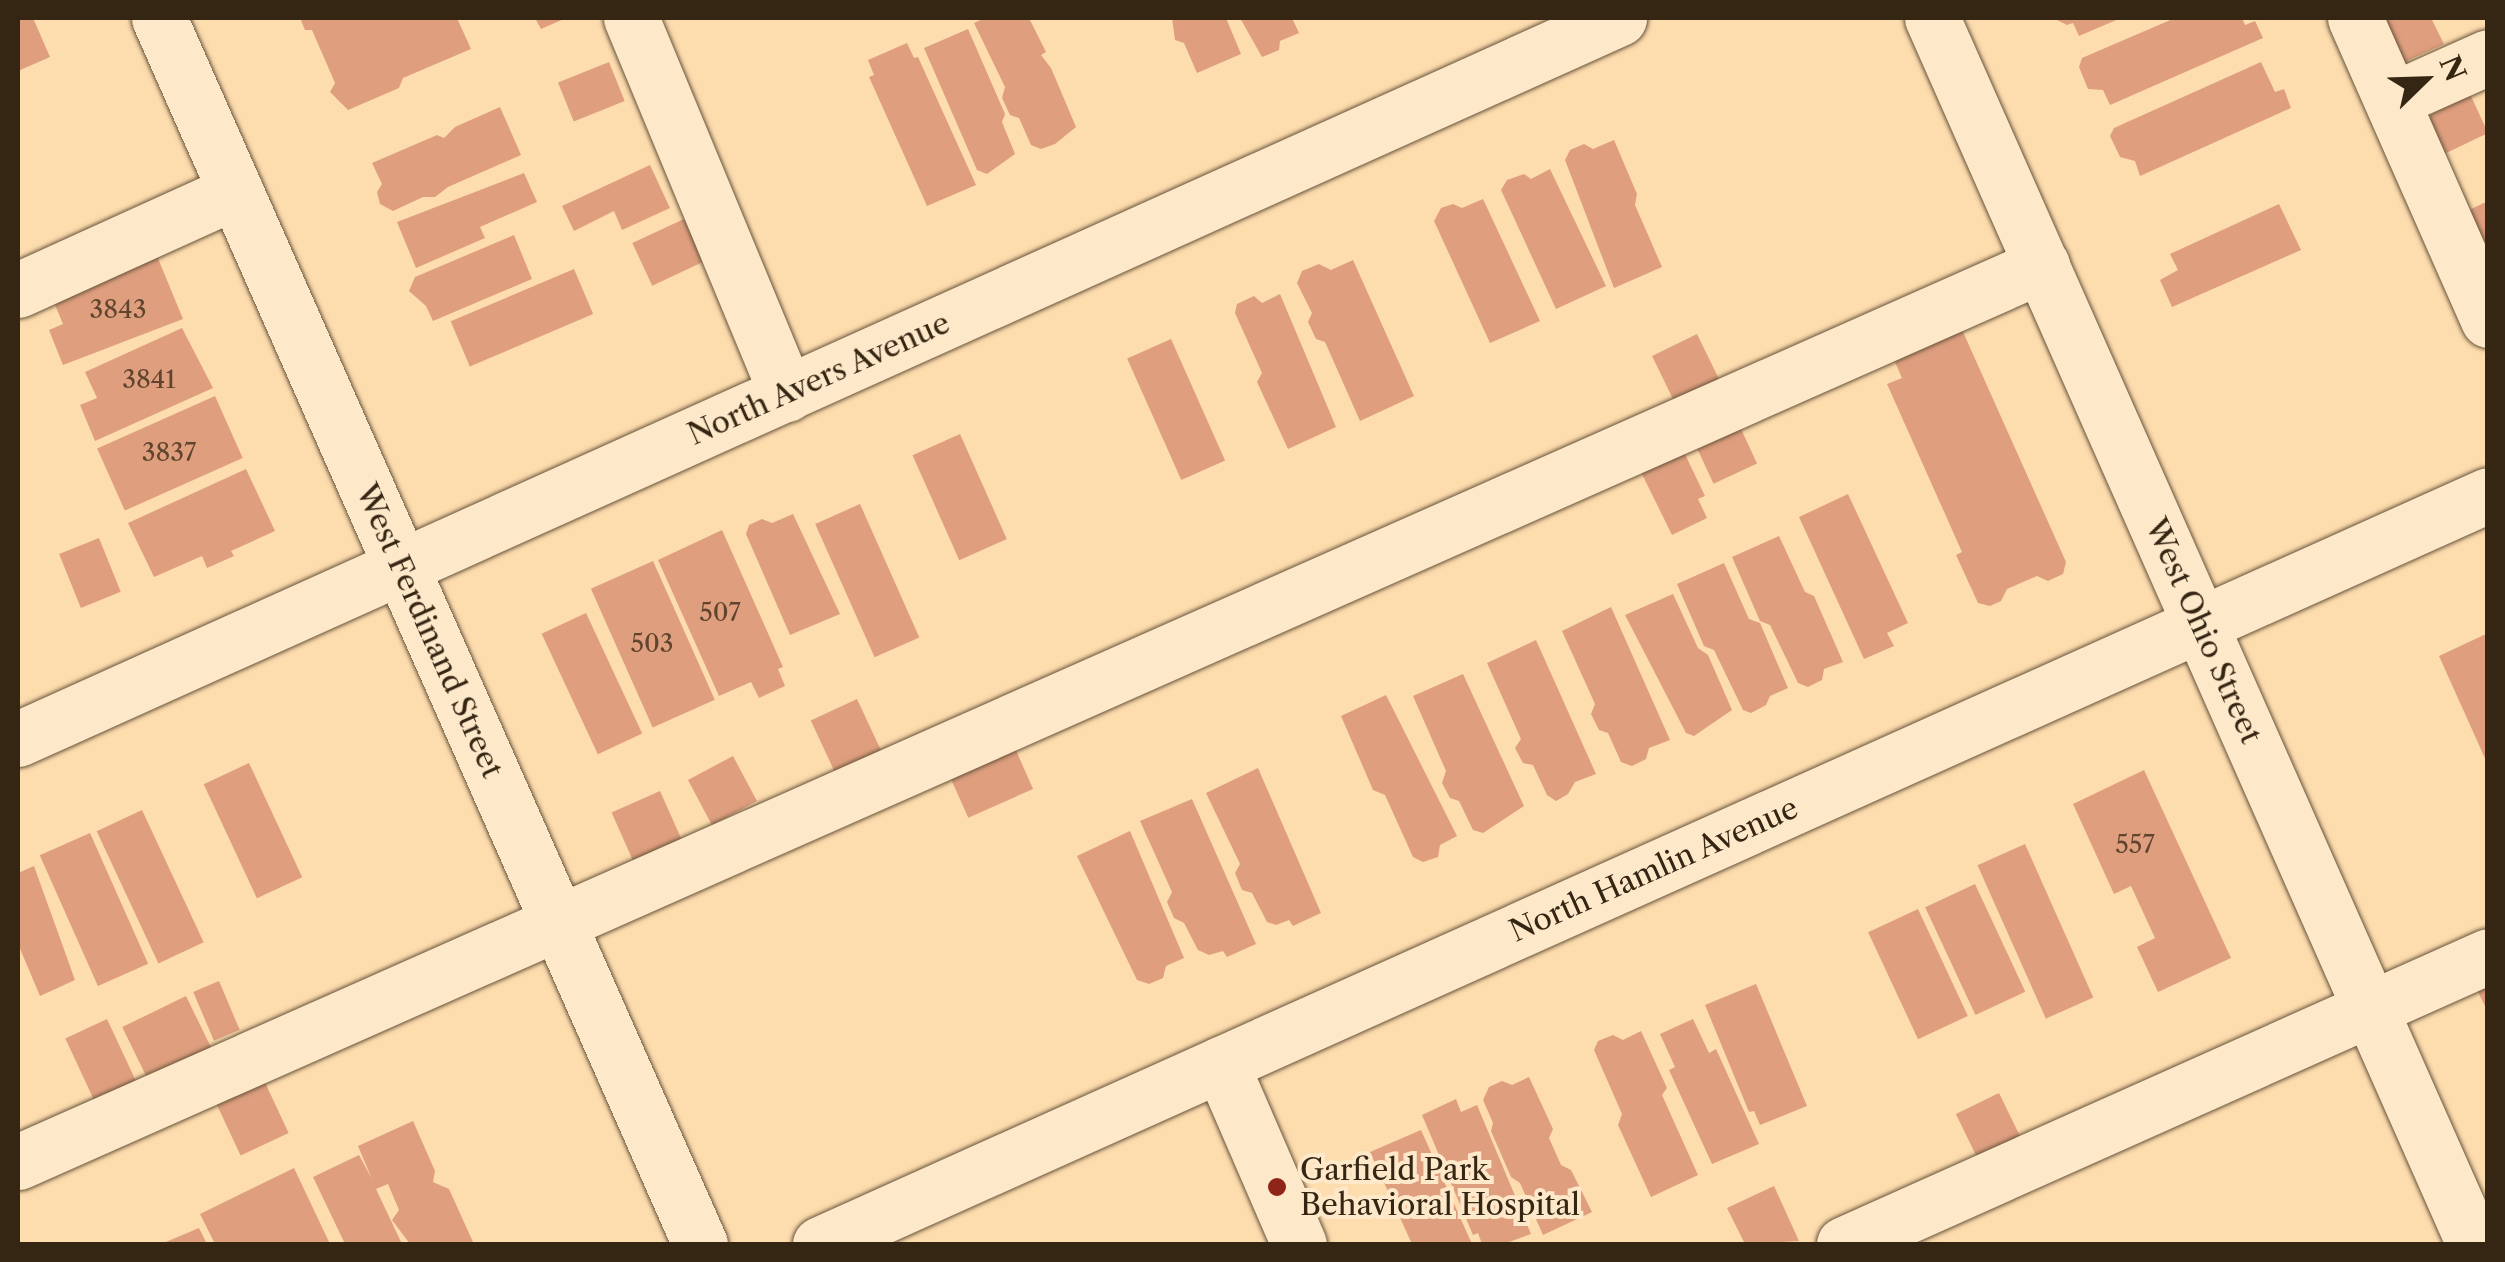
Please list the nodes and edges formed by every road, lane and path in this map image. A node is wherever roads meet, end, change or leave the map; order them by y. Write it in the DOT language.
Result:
graph roads {
  1 [pos="159,18"];
  2 [pos="631,18"];
  3 [pos="1618,18"];
  4 [pos="1932,18"];
  5 [pos="2355,18"];
  6 [pos="2488,57"];
  7 [pos="2392,100"];
  8 [pos="236,191"];
  9 [pos="2042,265"];
  10 [pos="18,290"];
  11 [pos="2488,320"];
  12 [pos="787,394"];
  13 [pos="2488,495"];
  14 [pos="402,568"];
  15 [pos="2200,624"];
  16 [pos="18,739"];
  17 [pos="557,920"];
  18 [pos="2488,956"];
  19 [pos="2370,1009"];
  20 [pos="1221,1064"];
  21 [pos="18,1162"];
  22 [pos="700,1244"];
  23 [pos="820,1244"];
  24 [pos="1298,1244"];
  25 [pos="1844,1244"];
  26 [pos="2474,1244"];
  1 -- 8 [label="street, West Ferdinand Street"];
  2 -- 12 [label="street"];
  3 -- 12 [label="street, North Avers Avenue"];
  4 -- 9 [label="street, West Ohio Street"];
  5 -- 7 [label="street"];
  6 -- 7 [label="street"];
  7 -- 11 [label="street"];
  8 -- 10 [label="street"];
  8 -- 14 [label="street, West Ferdinand Street"];
  9 -- 15 [label="street, West Ohio Street"];
  9 -- 17 [label="street"];
  12 -- 14 [label="street, North Avers Avenue"];
  13 -- 15 [label="street, North Hamlin Avenue"];
  14 -- 16 [label="street, North Avers Avenue"];
  14 -- 17 [label="street, West Ferdinand Street"];
  15 -- 19 [label="street, West Ohio Street"];
  15 -- 20 [label="street, North Hamlin Avenue"];
  17 -- 21 [label="street"];
  17 -- 22 [label="street, West Ferdinand Street"];
  18 -- 19 [label="street"];
  19 -- 25 [label="street"];
  19 -- 26 [label="street, West Ohio Street"];
  20 -- 23 [label="street, North Hamlin Avenue"];
  20 -- 24 [label="street"];
}
